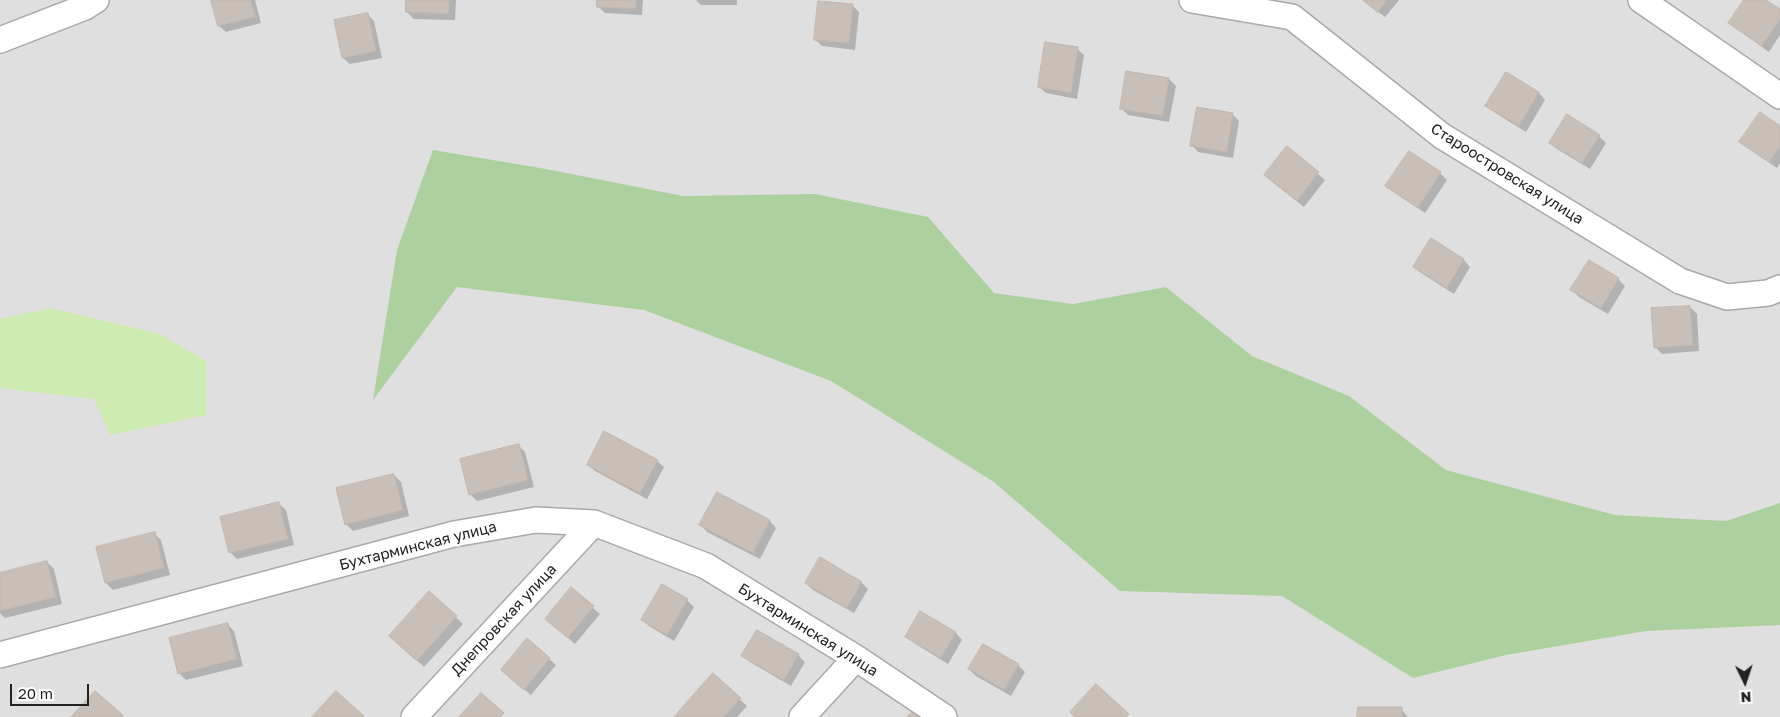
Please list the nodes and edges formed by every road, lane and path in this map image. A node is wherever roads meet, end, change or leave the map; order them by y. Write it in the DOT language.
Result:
graph roads {
  1 [pos="96,0"];
  2 [pos="1192,0"];
  3 [pos="1641,0"];
  4 [pos="1284,8"];
  5 [pos="0,40"];
  6 [pos="1780,96"];
  7 [pos="1780,288"];
  8 [pos="594,524"];
  9 [pos="0,655"];
  10 [pos="856,658"];
  11 [pos="414,717"];
  12 [pos="802,717"];
  13 [pos="944,717"];
  1 -- 5 [label="street"];
  2 -- 4 [label="street, Староостровская улица"];
  3 -- 6 [label="street"];
  4 -- 7 [label="street, Староостровская улица"];
  8 -- 9 [label="street, Бухтарминская улица"];
  8 -- 10 [label="street, Бухтарминская улица"];
  8 -- 11 [label="street, Днепровская улица"];
  10 -- 12 [label="street"];
  10 -- 13 [label="street, Бухтарминская улица"];
}
